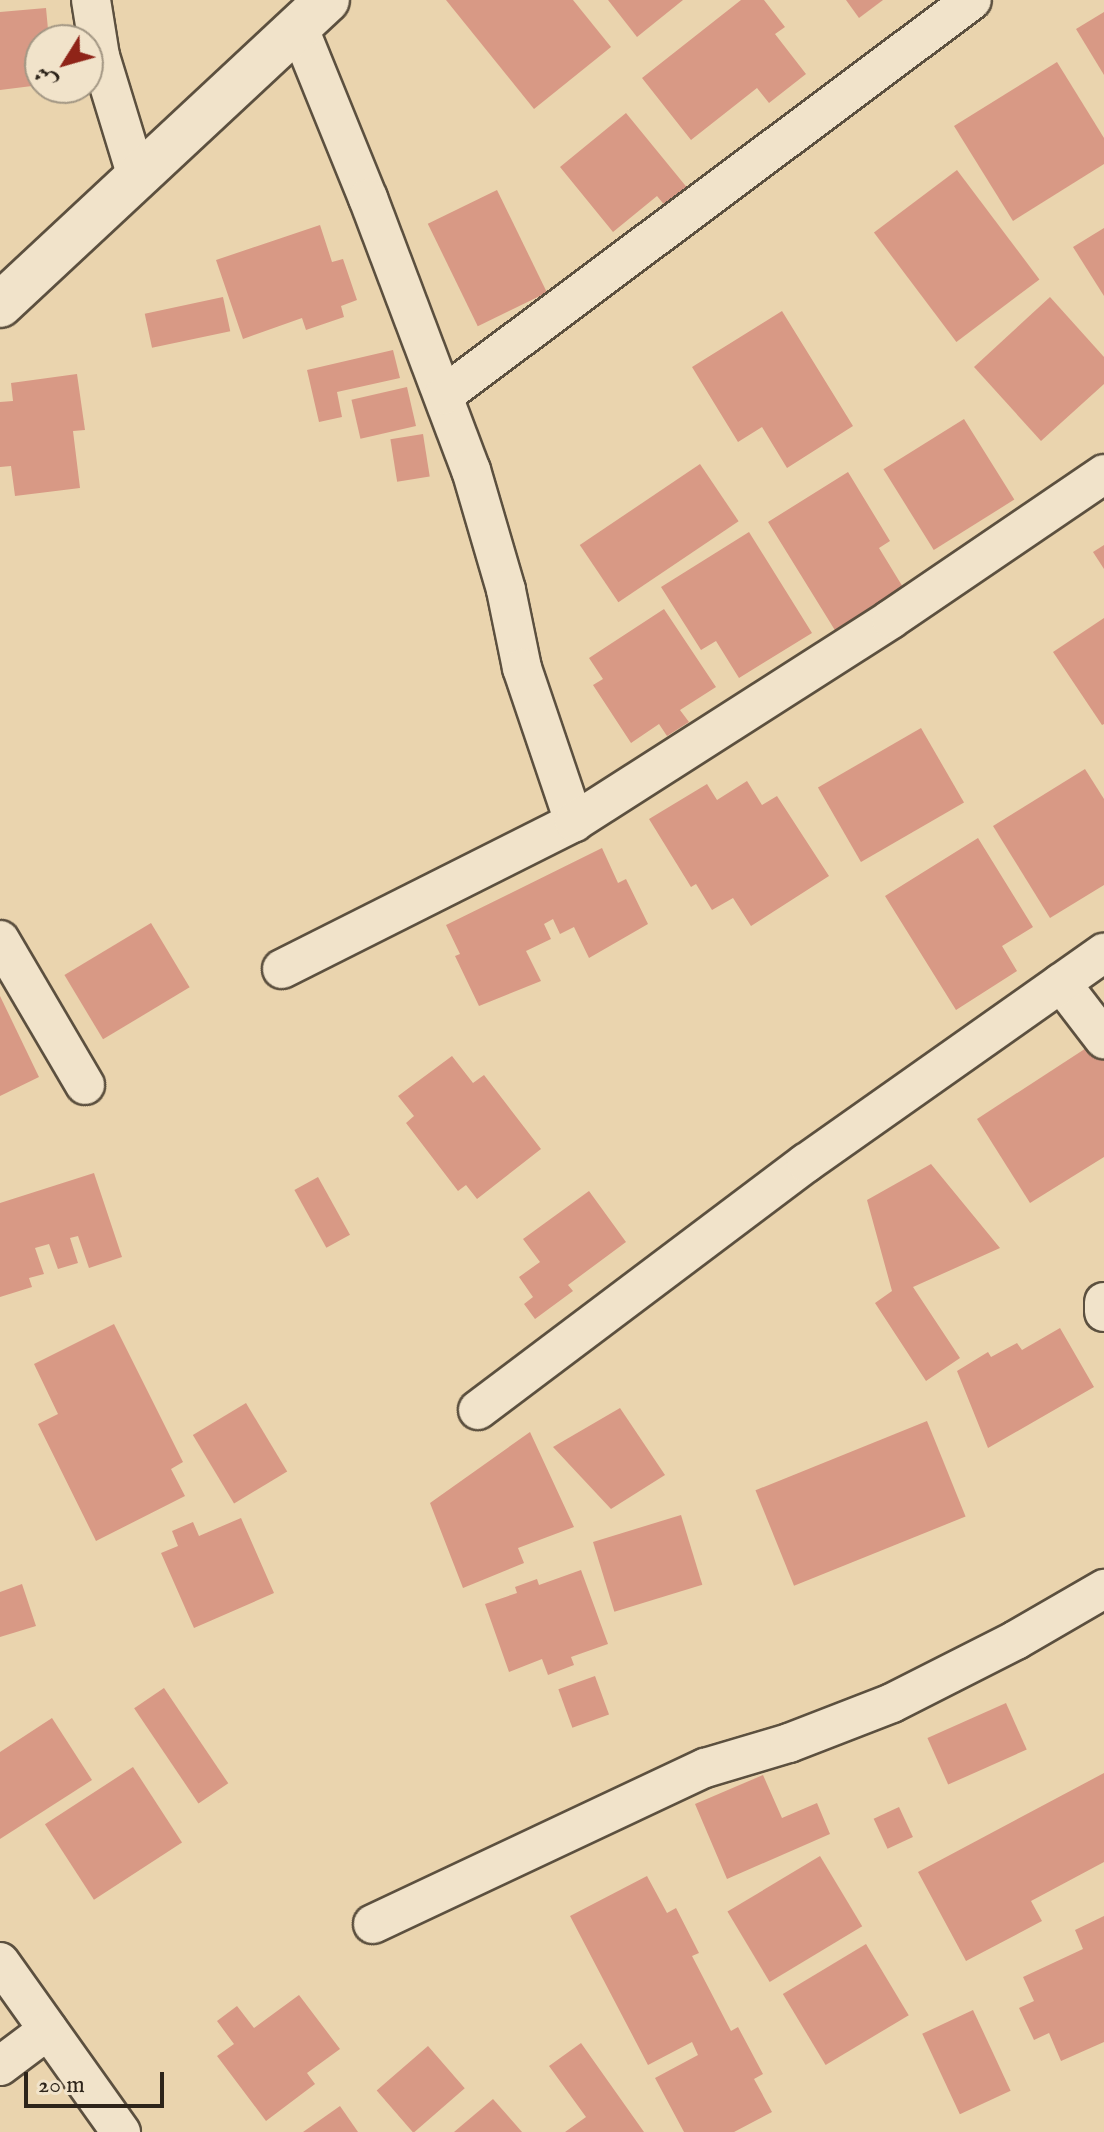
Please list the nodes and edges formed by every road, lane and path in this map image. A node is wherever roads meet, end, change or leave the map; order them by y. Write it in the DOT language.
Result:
graph roads {
  1 [pos="91,0"];
  2 [pos="972,0"];
  3 [pos="312,13"];
  4 [pos="137,177"];
  5 [pos="0,305"];
  6 [pos="444,395"];
  7 [pos="1104,474"];
  8 [pos="574,822"];
  9 [pos="0,940"];
  10 [pos="1104,953"];
  11 [pos="282,969"];
  12 [pos="1061,983"];
  13 [pos="1104,1039"];
  14 [pos="85,1085"];
  15 [pos="1104,1302"];
  16 [pos="1104,1312"];
  17 [pos="478,1410"];
  18 [pos="1104,1589"];
  19 [pos="373,1924"];
  20 [pos="0,1962"];
  21 [pos="48,2030"];
  22 [pos="0,2066"];
  23 [pos="121,2132"];
  1 -- 4 [label="street"];
  2 -- 6 [label="street"];
  3 -- 4 [label="main road"];
  3 -- 6 [label="street"];
  4 -- 5 [label="main road"];
  6 -- 8 [label="street"];
  7 -- 8 [label="street"];
  8 -- 11 [label="street"];
  9 -- 14 [label="street"];
  10 -- 12 [label="street"];
  12 -- 13 [label="street"];
  12 -- 17 [label="street"];
  15 -- 16 [label="street"];
  18 -- 19 [label="street"];
  20 -- 21 [label="street"];
  21 -- 22 [label="street"];
  21 -- 23 [label="street"];
}
